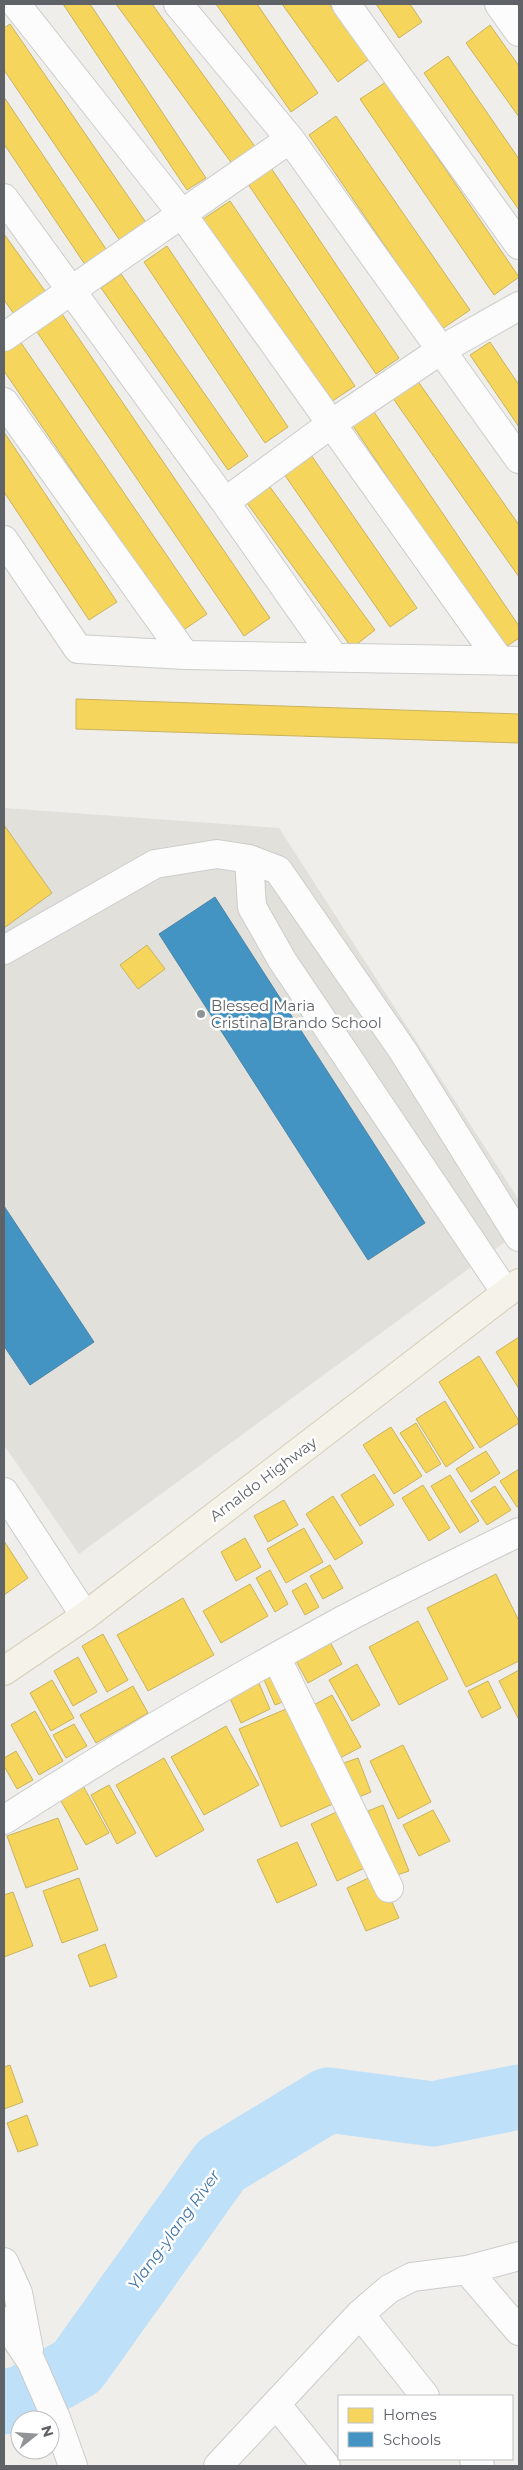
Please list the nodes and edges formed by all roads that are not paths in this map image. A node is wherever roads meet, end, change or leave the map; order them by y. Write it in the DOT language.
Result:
graph roads {
  1 [pos="16,4"];
  2 [pos="178,4"];
  3 [pos="346,4"];
  4 [pos="499,4"];
  5 [pos="519,32"];
  6 [pos="290,139"];
  7 [pos="4,198"];
  8 [pos="182,214"];
  9 [pos="519,244"];
  10 [pos="72,288"];
  11 [pos="519,306"];
  12 [pos="4,337"];
  13 [pos="441,350"];
  14 [pos="4,402"];
  15 [pos="331,424"];
  16 [pos="519,459"];
  17 [pos="225,502"];
  18 [pos="4,540"];
  19 [pos="185,655"];
  20 [pos="333,656"];
  21 [pos="509,661"];
  22 [pos="250,859"];
  23 [pos="4,950"];
  24 [pos="519,1237"];
  25 [pos="513,1288"];
  26 [pos="4,1492"];
  27 [pos="519,1532"];
  28 [pos="85,1616"];
  29 [pos="276,1657"];
  30 [pos="4,1671"];
  31 [pos="4,1820"];
  32 [pos="389,1888"];
  33 [pos="519,2256"];
  34 [pos="4,2262"];
  35 [pos="467,2270"];
  36 [pos="360,2314"];
  37 [pos="4,2321"];
  38 [pos="519,2332"];
  39 [pos="31,2361"];
  40 [pos="424,2395"];
  41 [pos="276,2404"];
  42 [pos="73,2466"];
  43 [pos="218,2466"];
  44 [pos="326,2466"];
  1 -- 8 [label="street"];
  2 -- 6 [label="street"];
  3 -- 9 [label="street"];
  4 -- 5 [label="street"];
  6 -- 8 [label="street"];
  6 -- 13 [label="street"];
  7 -- 10 [label="street"];
  8 -- 10 [label="street"];
  8 -- 15 [label="street"];
  10 -- 12 [label="street"];
  10 -- 17 [label="street"];
  11 -- 13 [label="street"];
  13 -- 15 [label="street"];
  13 -- 16 [label="street"];
  14 -- 19 [label="street"];
  15 -- 17 [label="street"];
  15 -- 21 [label="street"];
  17 -- 20 [label="street"];
  18 -- 19 [label="street"];
  19 -- 20 [label="street"];
  20 -- 21 [label="street"];
  22 -- 23 [label="street"];
  22 -- 24 [label="street"];
  22 -- 25 [label="street"];
  25 -- 28 [label="main road, Arnaldo Highway"];
  26 -- 28 [label="street"];
  27 -- 29 [label="street"];
  28 -- 30 [label="main road, Arnaldo Highway"];
  29 -- 31 [label="street"];
  29 -- 32 [label="street"];
  33 -- 35 [label="street"];
  34 -- 39 [label="street"];
  35 -- 36 [label="street"];
  35 -- 38 [label="street"];
  36 -- 40 [label="street"];
  36 -- 41 [label="street"];
  37 -- 39 [label="street"];
  39 -- 42 [label="street"];
  41 -- 43 [label="street"];
  41 -- 44 [label="street"];
}
